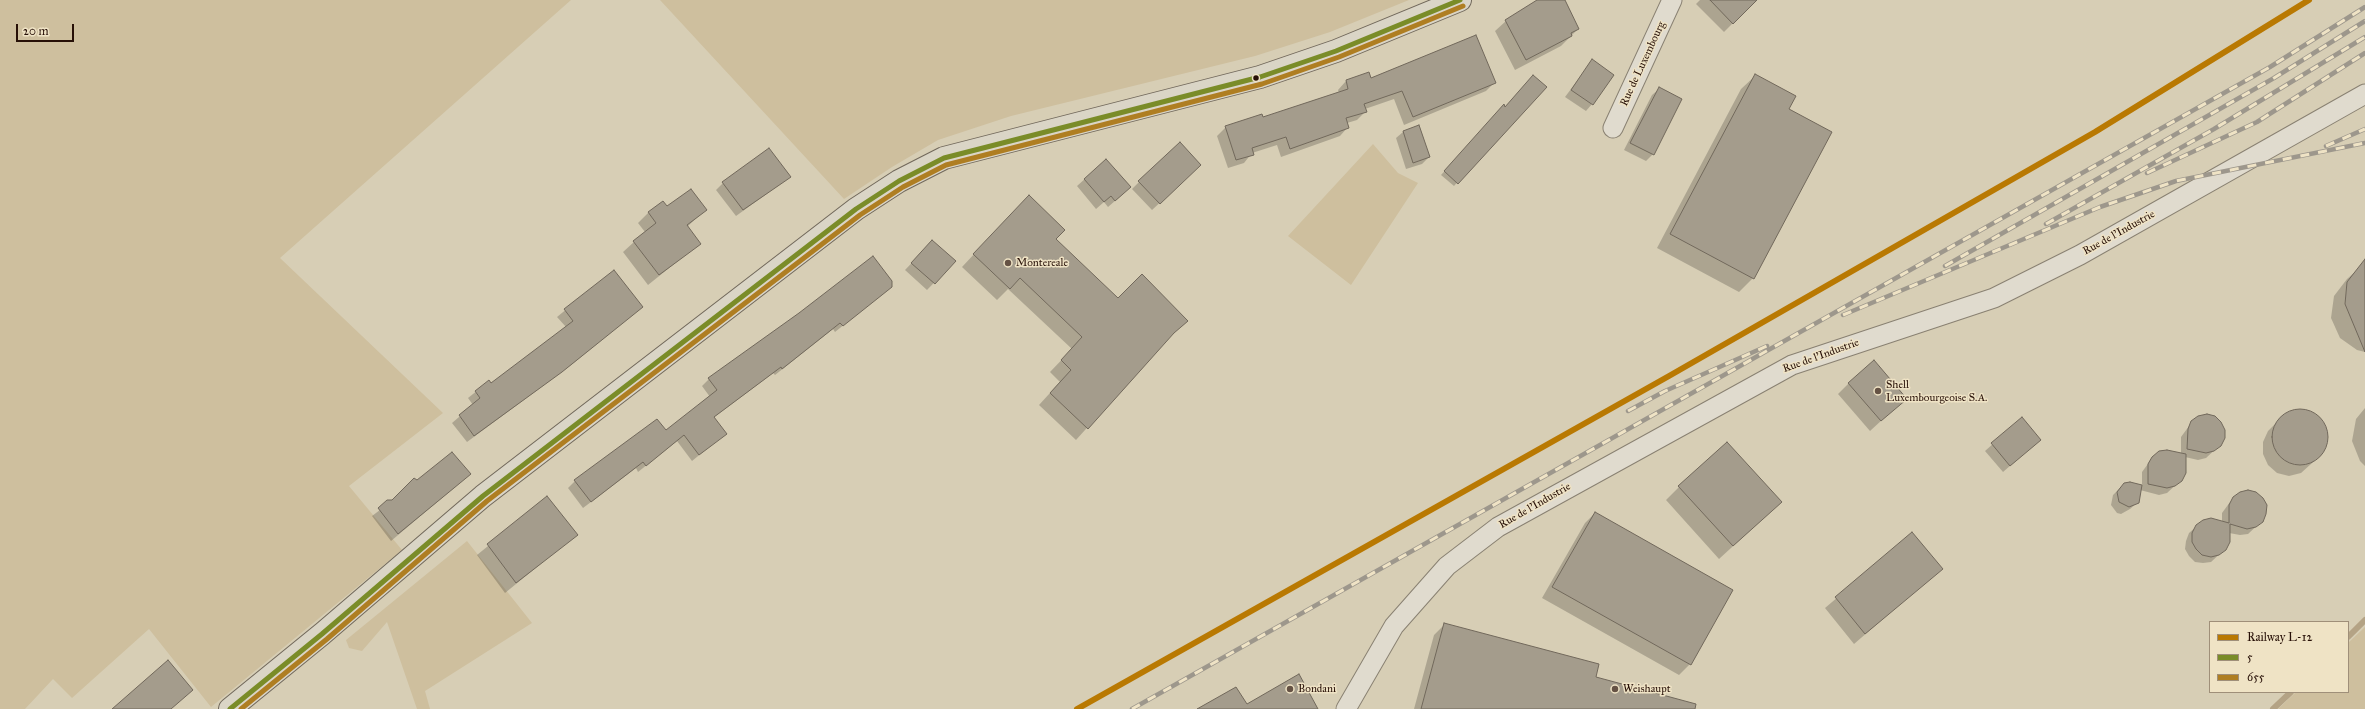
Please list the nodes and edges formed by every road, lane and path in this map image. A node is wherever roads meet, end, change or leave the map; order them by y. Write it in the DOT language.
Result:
graph roads {
  1 [pos="1460,0"];
  2 [pos="1672,0"];
  3 [pos="2365,94"];
  4 [pos="1613,128"];
  5 [pos="230,709"];
  6 [pos="1346,709"];
  1 -- 5 [label="main road"];
  2 -- 4 [label="street, Rue de Luxembourg"];
  3 -- 6 [label="street, Rue de l'Industrie"];
}
